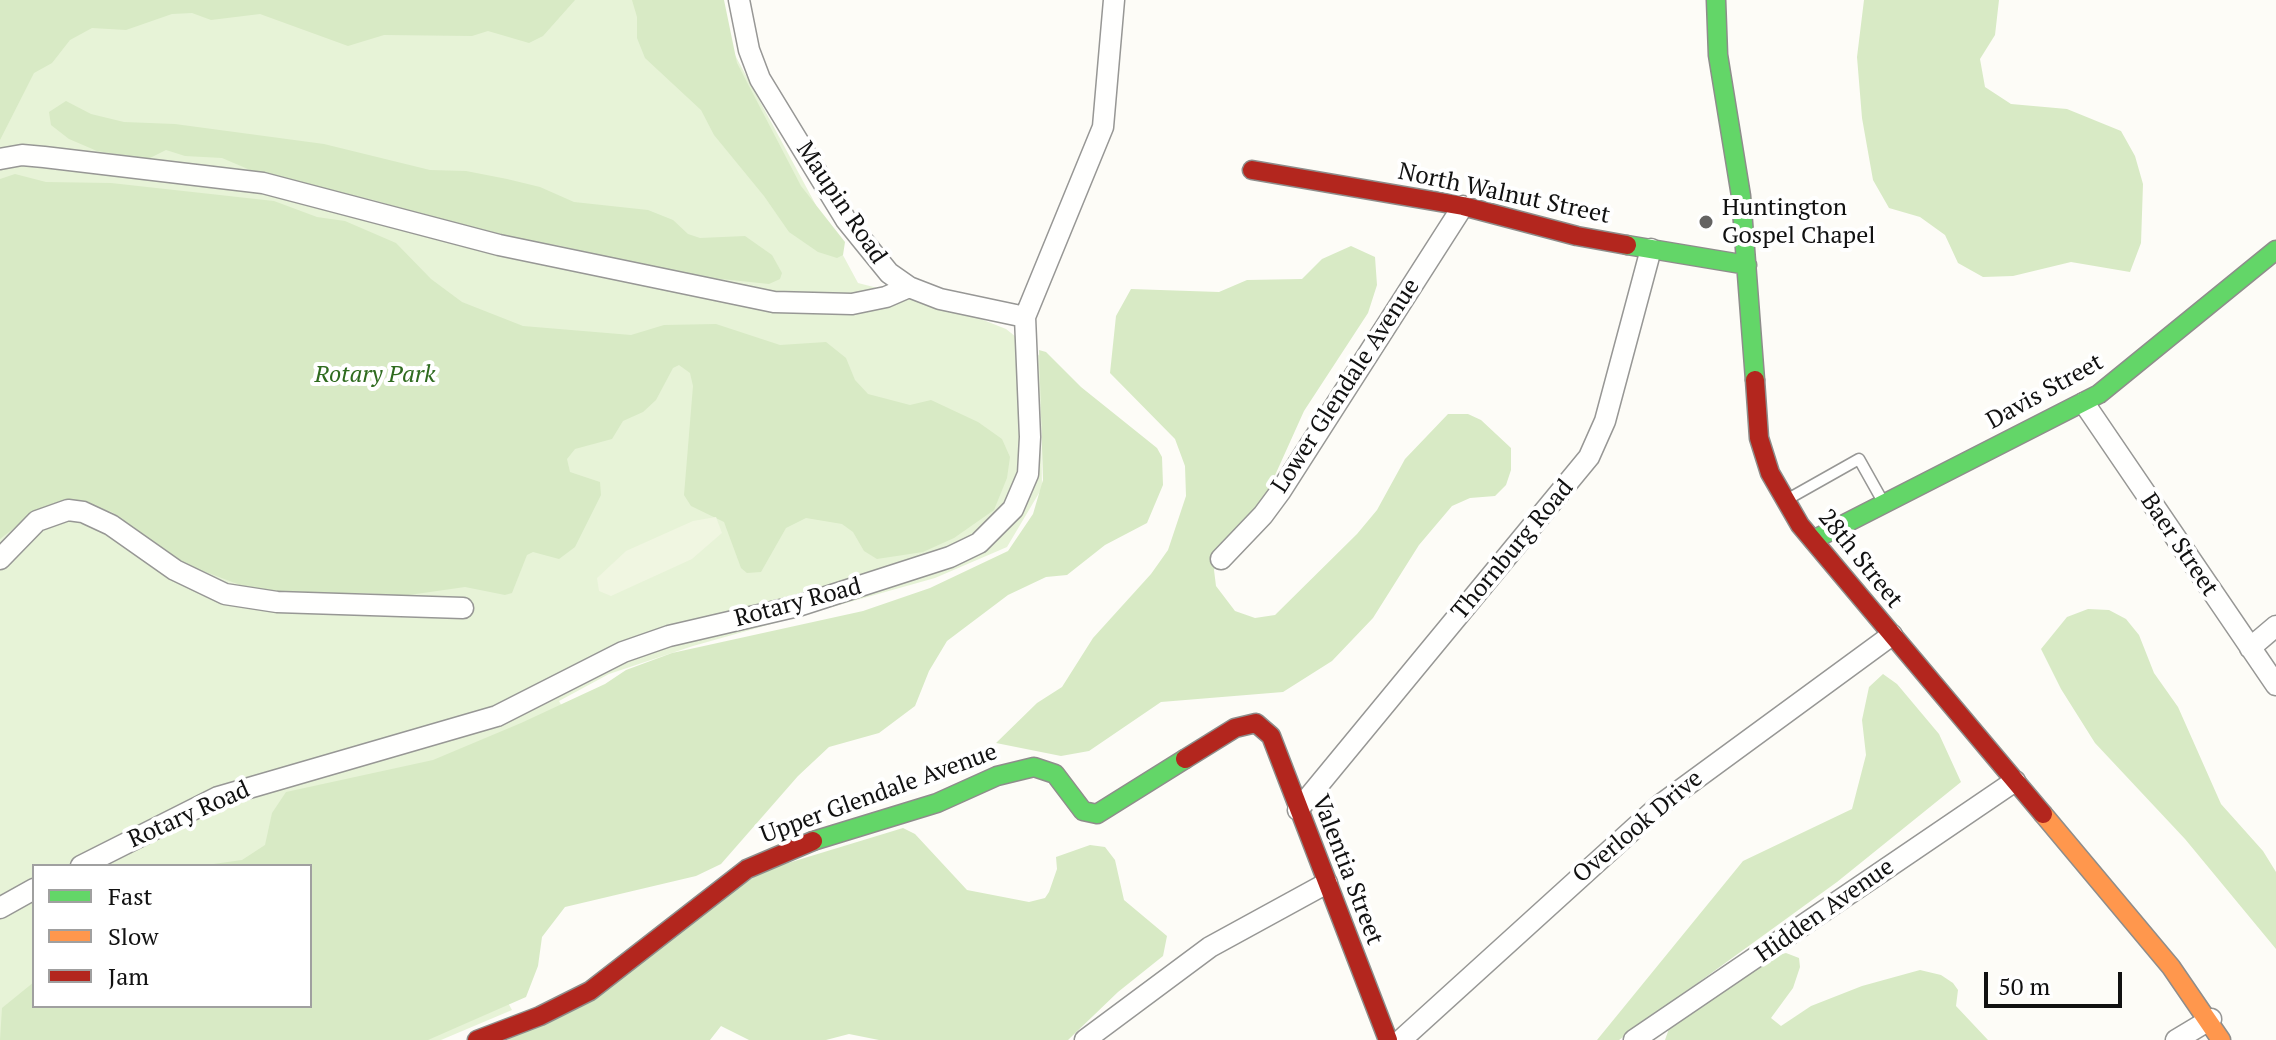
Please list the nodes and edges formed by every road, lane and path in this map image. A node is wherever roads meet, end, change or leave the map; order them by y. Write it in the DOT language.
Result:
graph roads {
  1 [pos="739,0"];
  2 [pos="1114,0"];
  3 [pos="1716,0"];
  4 [pos="0,159"];
  5 [pos="1252,170"];
  6 [pos="1463,206"];
  7 [pos="1651,249"];
  8 [pos="2276,250"];
  9 [pos="1747,265"];
  10 [pos="909,287"];
  11 [pos="1025,317"];
  12 [pos="2084,403"];
  13 [pos="1785,501"];
  14 [pos="1883,501"];
  15 [pos="1813,540"];
  16 [pos="0,559"];
  17 [pos="1221,559"];
  18 [pos="463,608"];
  19 [pos="2276,626"];
  20 [pos="1892,635"];
  21 [pos="2250,648"];
  22 [pos="2276,685"];
  23 [pos="1256,723"];
  24 [pos="2015,781"];
  25 [pos="1298,810"];
  26 [pos="85,864"];
  27 [pos="1327,883"];
  28 [pos="32,890"];
  29 [pos="0,908"];
  30 [pos="2211,1019"];
  31 [pos="477,1040"];
  32 [pos="1085,1040"];
  33 [pos="1388,1040"];
  34 [pos="1401,1040"];
  35 [pos="1634,1040"];
  36 [pos="2176,1040"];
  37 [pos="2221,1040"];
  1 -- 10 [label="street, Maupin Road"];
  2 -- 11 [label="street, Rotary Road"];
  3 -- 9 [label="street, 28th Street"];
  4 -- 10 [label="street"];
  5 -- 6 [label="street, North Walnut Street"];
  6 -- 7 [label="street, North Walnut Street"];
  6 -- 17 [label="street, Lower Glendale Avenue"];
  7 -- 9 [label="street, North Walnut Street"];
  7 -- 25 [label="street, Thornburg Road"];
  8 -- 12 [label="street, Davis Street"];
  9 -- 13 [label="street, 28th Street"];
  10 -- 11 [label="street, Maupin Road"];
  11 -- 26 [label="street, Rotary Road"];
  12 -- 14 [label="street, Davis Street"];
  12 -- 21 [label="street, Baer Street"];
  13 -- 14 [label="lane"];
  13 -- 15 [label="street, 28th Street"];
  14 -- 15 [label="street, Davis Street"];
  15 -- 20 [label="street, 28th Street"];
  16 -- 18 [label="street"];
  19 -- 21 [label="street"];
  20 -- 24 [label="street, 28th Street"];
  20 -- 34 [label="street, Overlook Drive"];
  21 -- 22 [label="street, Baer Street"];
  23 -- 25 [label="street, Valentia Street"];
  23 -- 31 [label="street, Upper Glendale Avenue"];
  24 -- 30 [label="street, 28th Street"];
  24 -- 35 [label="street, Hidden Avenue"];
  25 -- 27 [label="street, Valentia Street"];
  27 -- 32 [label="street"];
  27 -- 33 [label="street, Valentia Street"];
  28 -- 29 [label="street"];
  30 -- 36 [label="street"];
  30 -- 37 [label="street, 28th Street"];
}
